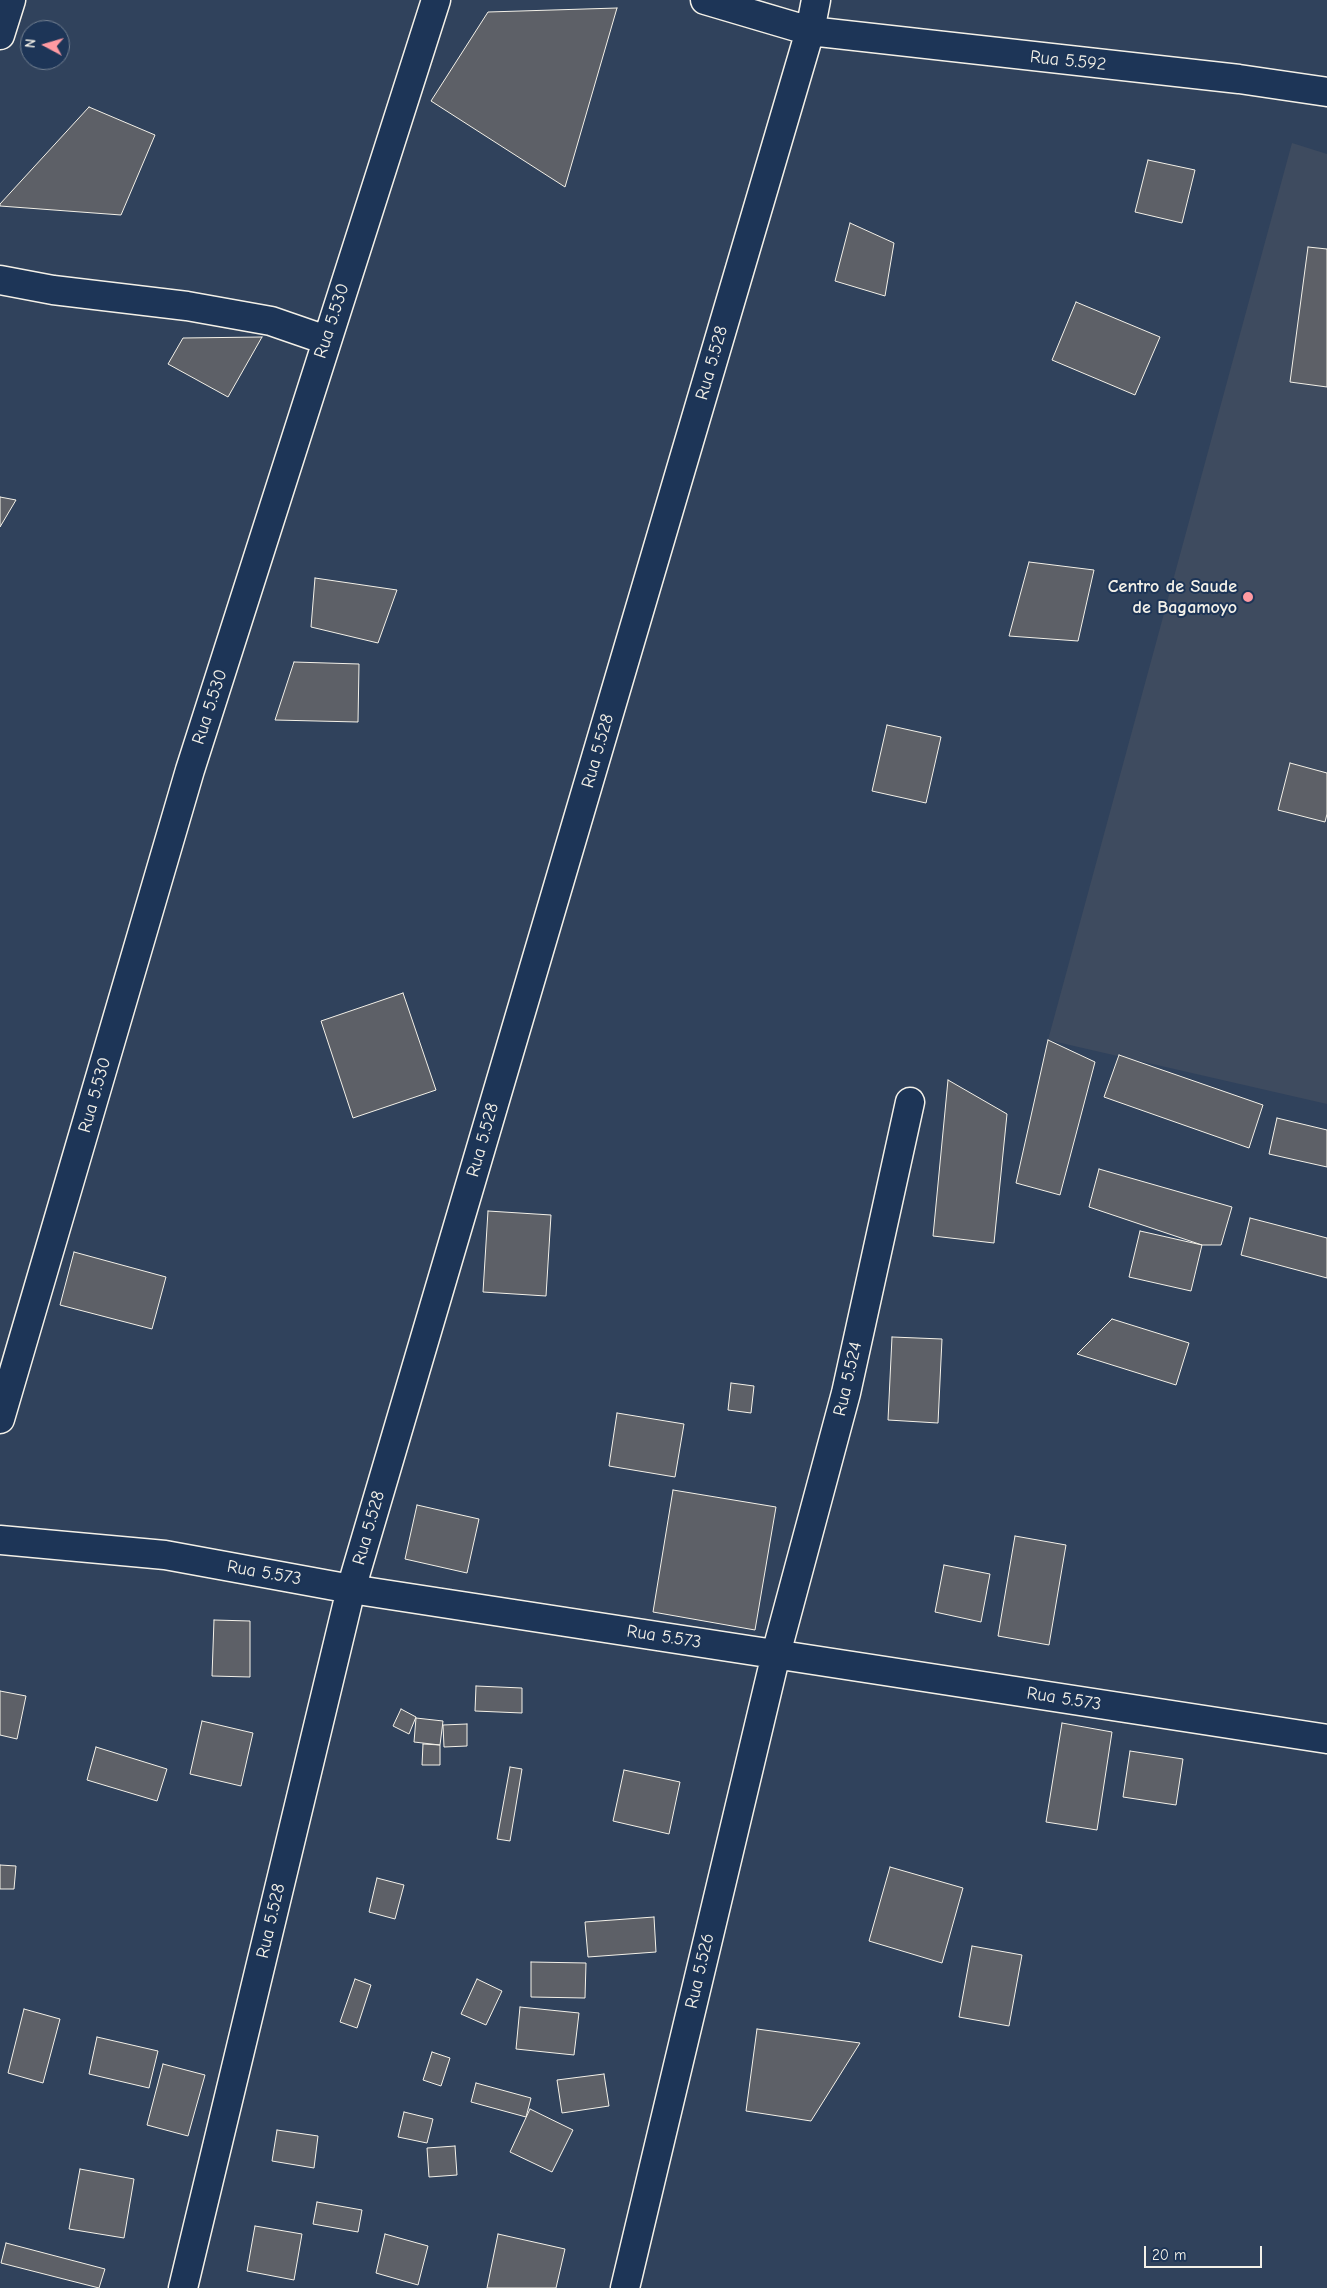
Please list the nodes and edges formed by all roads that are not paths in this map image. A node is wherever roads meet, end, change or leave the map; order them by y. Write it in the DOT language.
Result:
graph roads {
  1 [pos="11,0"];
  2 [pos="436,0"];
  3 [pos="705,0"];
  4 [pos="816,0"];
  5 [pos="810,31"];
  6 [pos="0,35"];
  7 [pos="1327,92"];
  8 [pos="0,280"];
  9 [pos="326,340"];
  10 [pos="910,1102"];
  11 [pos="0,1419"];
  12 [pos="0,1540"];
  13 [pos="351,1589"];
  14 [pos="776,1654"];
  15 [pos="1327,1739"];
  16 [pos="183,2288"];
  17 [pos="625,2288"];
  1 -- 6 [label="street"];
  2 -- 9 [label="street, Rua 5.530"];
  3 -- 5 [label="street, Rua 5.592"];
  4 -- 5 [label="street, Rua 5.528"];
  5 -- 7 [label="street, Rua 5.592"];
  5 -- 13 [label="street, Rua 5.528"];
  8 -- 9 [label="street"];
  9 -- 11 [label="street, Rua 5.530"];
  10 -- 14 [label="street, Rua 5.524"];
  12 -- 13 [label="street, Rua 5.573"];
  13 -- 14 [label="street, Rua 5.573"];
  13 -- 16 [label="street, Rua 5.528"];
  14 -- 15 [label="street, Rua 5.573"];
  14 -- 17 [label="street, Rua 5.526"];
}
